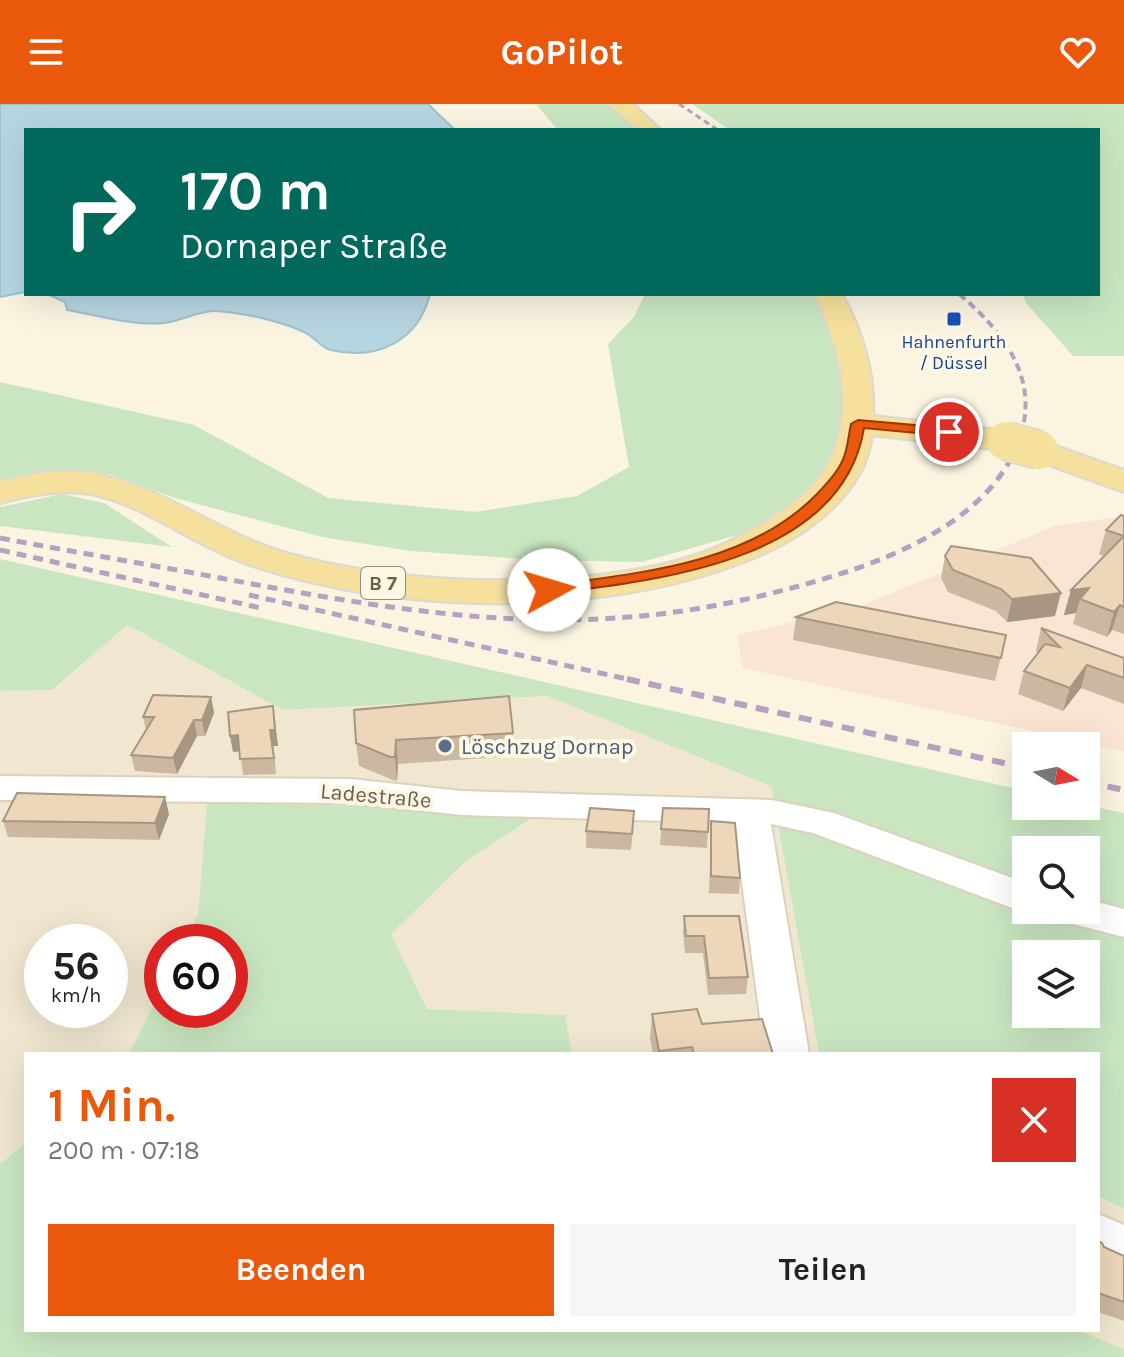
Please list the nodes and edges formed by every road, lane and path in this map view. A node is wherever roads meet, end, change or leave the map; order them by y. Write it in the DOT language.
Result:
graph roads {
  1 [pos="620,104"];
  2 [pos="648,128"];
  3 [pos="829,296"];
  4 [pos="858,424"];
  5 [pos="1124,482"];
  6 [pos="0,492"];
  7 [pos="0,788"];
  8 [pos="751,811"];
  9 [pos="1012,893"];
  10 [pos="1100,917"];
  11 [pos="1124,923"];
  12 [pos="787,1052"];
  13 [pos="1100,1237"];
  14 [pos="1124,1250"];
  1 -- 2 [label="main road"];
  3 -- 4 [label="main road, B 7"];
  4 -- 5 [label="main road, bridge"];
  4 -- 6 [label="main road, B 7"];
  7 -- 8 [label="street, Ladestraße"];
  8 -- 9 [label="street, Ladestraße"];
  8 -- 12 [label="street"];
  10 -- 11 [label="street"];
  13 -- 14 [label="street"];
}
